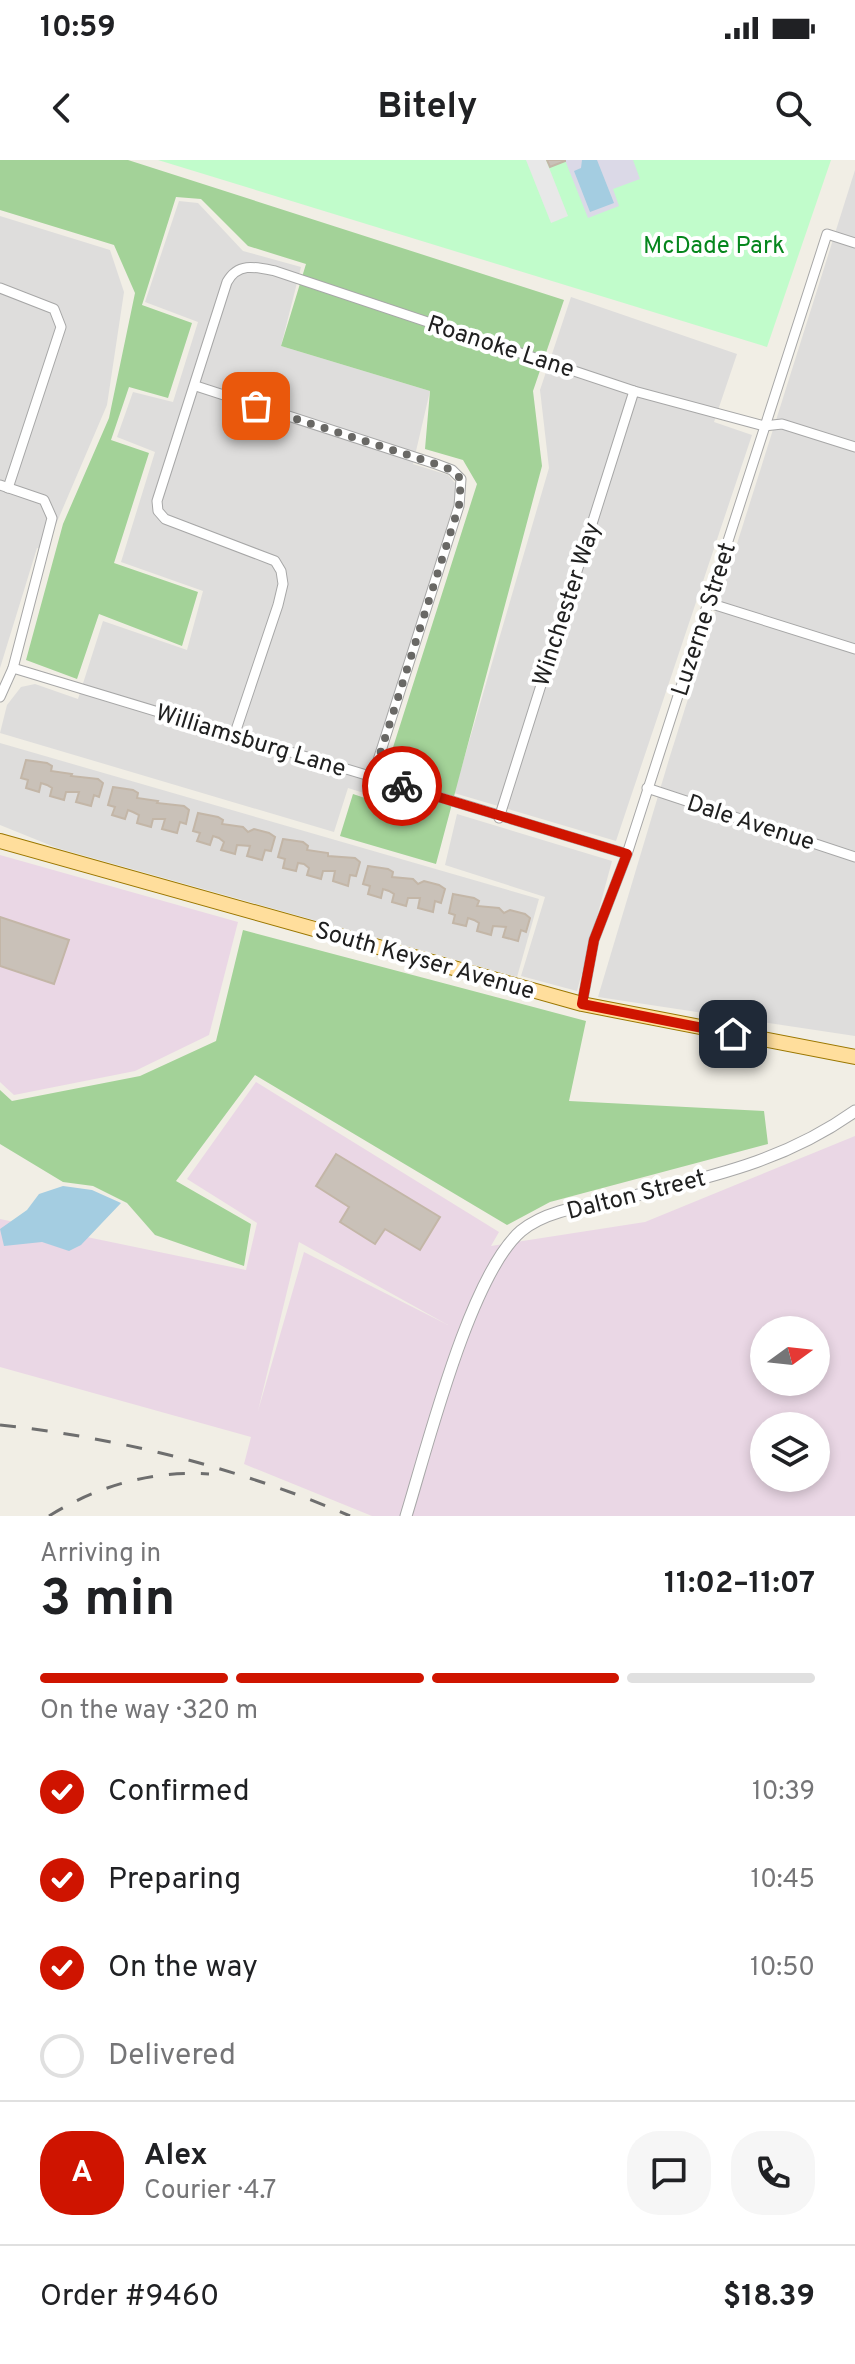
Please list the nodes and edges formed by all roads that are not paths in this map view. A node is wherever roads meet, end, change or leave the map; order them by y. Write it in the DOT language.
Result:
graph roads {
  1 [pos="855,243"];
  2 [pos="0,288"];
  3 [pos="196,386"];
  4 [pos="634,391"];
  5 [pos="764,426"];
  6 [pos="855,447"];
  7 [pos="4,486"];
  8 [pos="709,603"];
  9 [pos="855,649"];
  10 [pos="13,668"];
  11 [pos="0,697"];
  12 [pos="234,736"];
  13 [pos="373,776"];
  14 [pos="647,788"];
  15 [pos="499,818"];
  16 [pos="0,841"];
  17 [pos="627,854"];
  18 [pos="855,857"];
  19 [pos="582,1004"];
  20 [pos="855,1057"];
  21 [pos="855,1111"];
  22 [pos="406,1516"];
  1 -- 5 [label="street, Luzerne Street"];
  2 -- 7 [label="street"];
  3 -- 4 [label="street, Roanoke Lane"];
  3 -- 12 [label="street"];
  3 -- 13 [label="street"];
  4 -- 5 [label="street, Roanoke Lane"];
  4 -- 15 [label="street, Winchester Way"];
  5 -- 6 [label="street, Roanoke Lane"];
  5 -- 8 [label="street, Luzerne Street"];
  7 -- 10 [label="street"];
  8 -- 9 [label="street"];
  8 -- 14 [label="street, Luzerne Street"];
  10 -- 11 [label="street"];
  10 -- 12 [label="street, Williamsburg Lane"];
  12 -- 13 [label="street, Williamsburg Lane"];
  13 -- 15 [label="street, Williamsburg Lane"];
  14 -- 17 [label="street, Luzerne Street"];
  14 -- 18 [label="street, Dale Avenue"];
  15 -- 17 [label="street, Williamsburg Lane"];
  16 -- 19 [label="main road, South Keyser Avenue"];
  17 -- 19 [label="street, Luzerne Street"];
  19 -- 20 [label="main road, South Keyser Avenue"];
  21 -- 22 [label="street, Dalton Street"];
}
